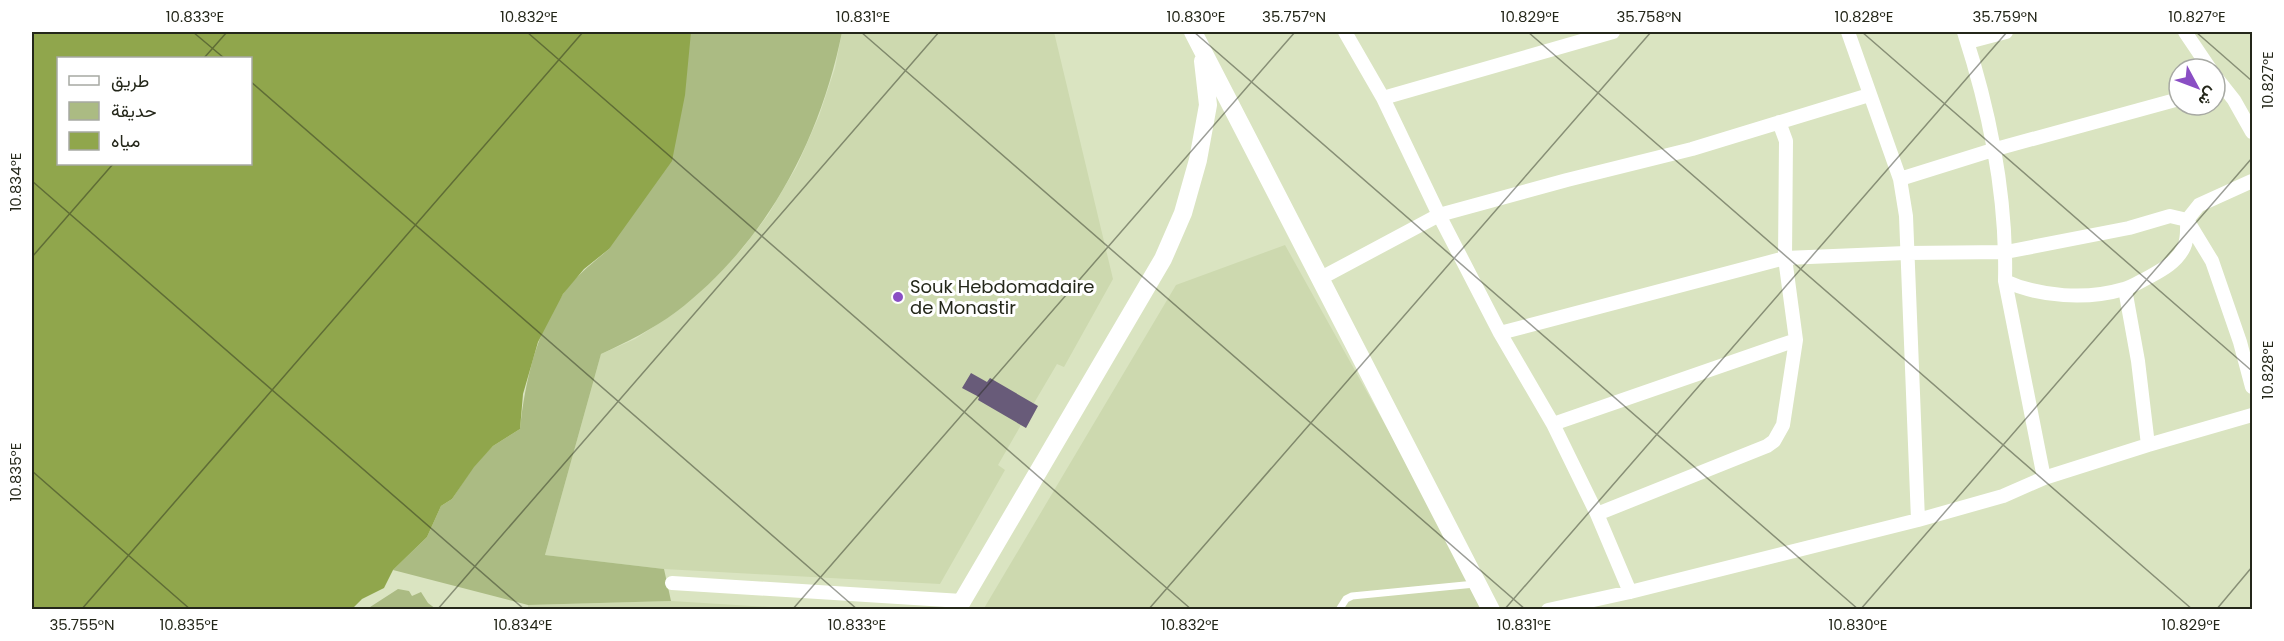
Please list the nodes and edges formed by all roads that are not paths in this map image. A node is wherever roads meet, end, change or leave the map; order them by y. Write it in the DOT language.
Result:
graph roads {
  1 [pos="1193,32"];
  2 [pos="1345,32"];
  3 [pos="1613,32"];
  4 [pos="1848,32"];
  5 [pos="2006,32"];
  6 [pos="2185,32"];
  7 [pos="1966,37"];
  8 [pos="1202,50"];
  9 [pos="2202,57"];
  10 [pos="2227,93"];
  11 [pos="1869,95"];
  12 [pos="1383,98"];
  13 [pos="2167,102"];
  14 [pos="1779,122"];
  15 [pos="2253,132"];
  16 [pos="1996,149"];
  17 [pos="1900,179"];
  18 [pos="2253,181"];
  19 [pos="1439,215"];
  20 [pos="2187,220"];
  21 [pos="2006,252"];
  22 [pos="1906,253"];
  23 [pos="1785,258"];
  24 [pos="1320,278"];
  25 [pos="2005,281"];
  26 [pos="2126,289"];
  27 [pos="1500,333"];
  28 [pos="1796,340"];
  29 [pos="2253,387"];
  30 [pos="2253,415"];
  31 [pos="1553,424"];
  32 [pos="2148,445"];
  33 [pos="2043,478"];
  34 [pos="1597,514"];
  35 [pos="1918,520"];
  36 [pos="672,583"];
  37 [pos="1478,583"];
  38 [pos="1630,592"];
  39 [pos="959,605"];
  40 [pos="1339,609"];
  41 [pos="1491,609"];
  42 [pos="1548,609"];
  1 -- 8 [label="street"];
  2 -- 12 [label="street"];
  3 -- 12 [label="street"];
  4 -- 11 [label="street"];
  5 -- 7 [label="street"];
  6 -- 9 [label="street"];
  7 -- 16 [label="street"];
  8 -- 24 [label="street"];
  8 -- 39 [label="street"];
  10 -- 15 [label="street"];
  11 -- 14 [label="street"];
  11 -- 17 [label="street"];
  12 -- 19 [label="street"];
  13 -- 16 [label="street"];
  14 -- 19 [label="street"];
  14 -- 23 [label="street"];
  16 -- 17 [label="street"];
  16 -- 21 [label="street"];
  17 -- 22 [label="street"];
  18 -- 20 [label="street"];
  19 -- 24 [label="street"];
  19 -- 27 [label="street"];
  20 -- 21 [label="street"];
  20 -- 26 [label="street"];
  20 -- 29 [label="street"];
  21 -- 22 [label="street"];
  21 -- 25 [label="street"];
  22 -- 23 [label="street"];
  22 -- 35 [label="street"];
  23 -- 27 [label="street"];
  23 -- 28 [label="street"];
  24 -- 37 [label="street"];
  25 -- 26 [label="street"];
  25 -- 33 [label="street"];
  26 -- 32 [label="street"];
  27 -- 31 [label="street"];
  28 -- 31 [label="street"];
  28 -- 34 [label="street"];
  30 -- 32 [label="street"];
  31 -- 34 [label="street"];
  32 -- 33 [label="street"];
  33 -- 35 [label="street"];
  34 -- 38 [label="street"];
  35 -- 38 [label="street"];
  36 -- 39 [label="street"];
  37 -- 40 [label="lane"];
  37 -- 41 [label="street"];
  38 -- 42 [label="street"];
}
